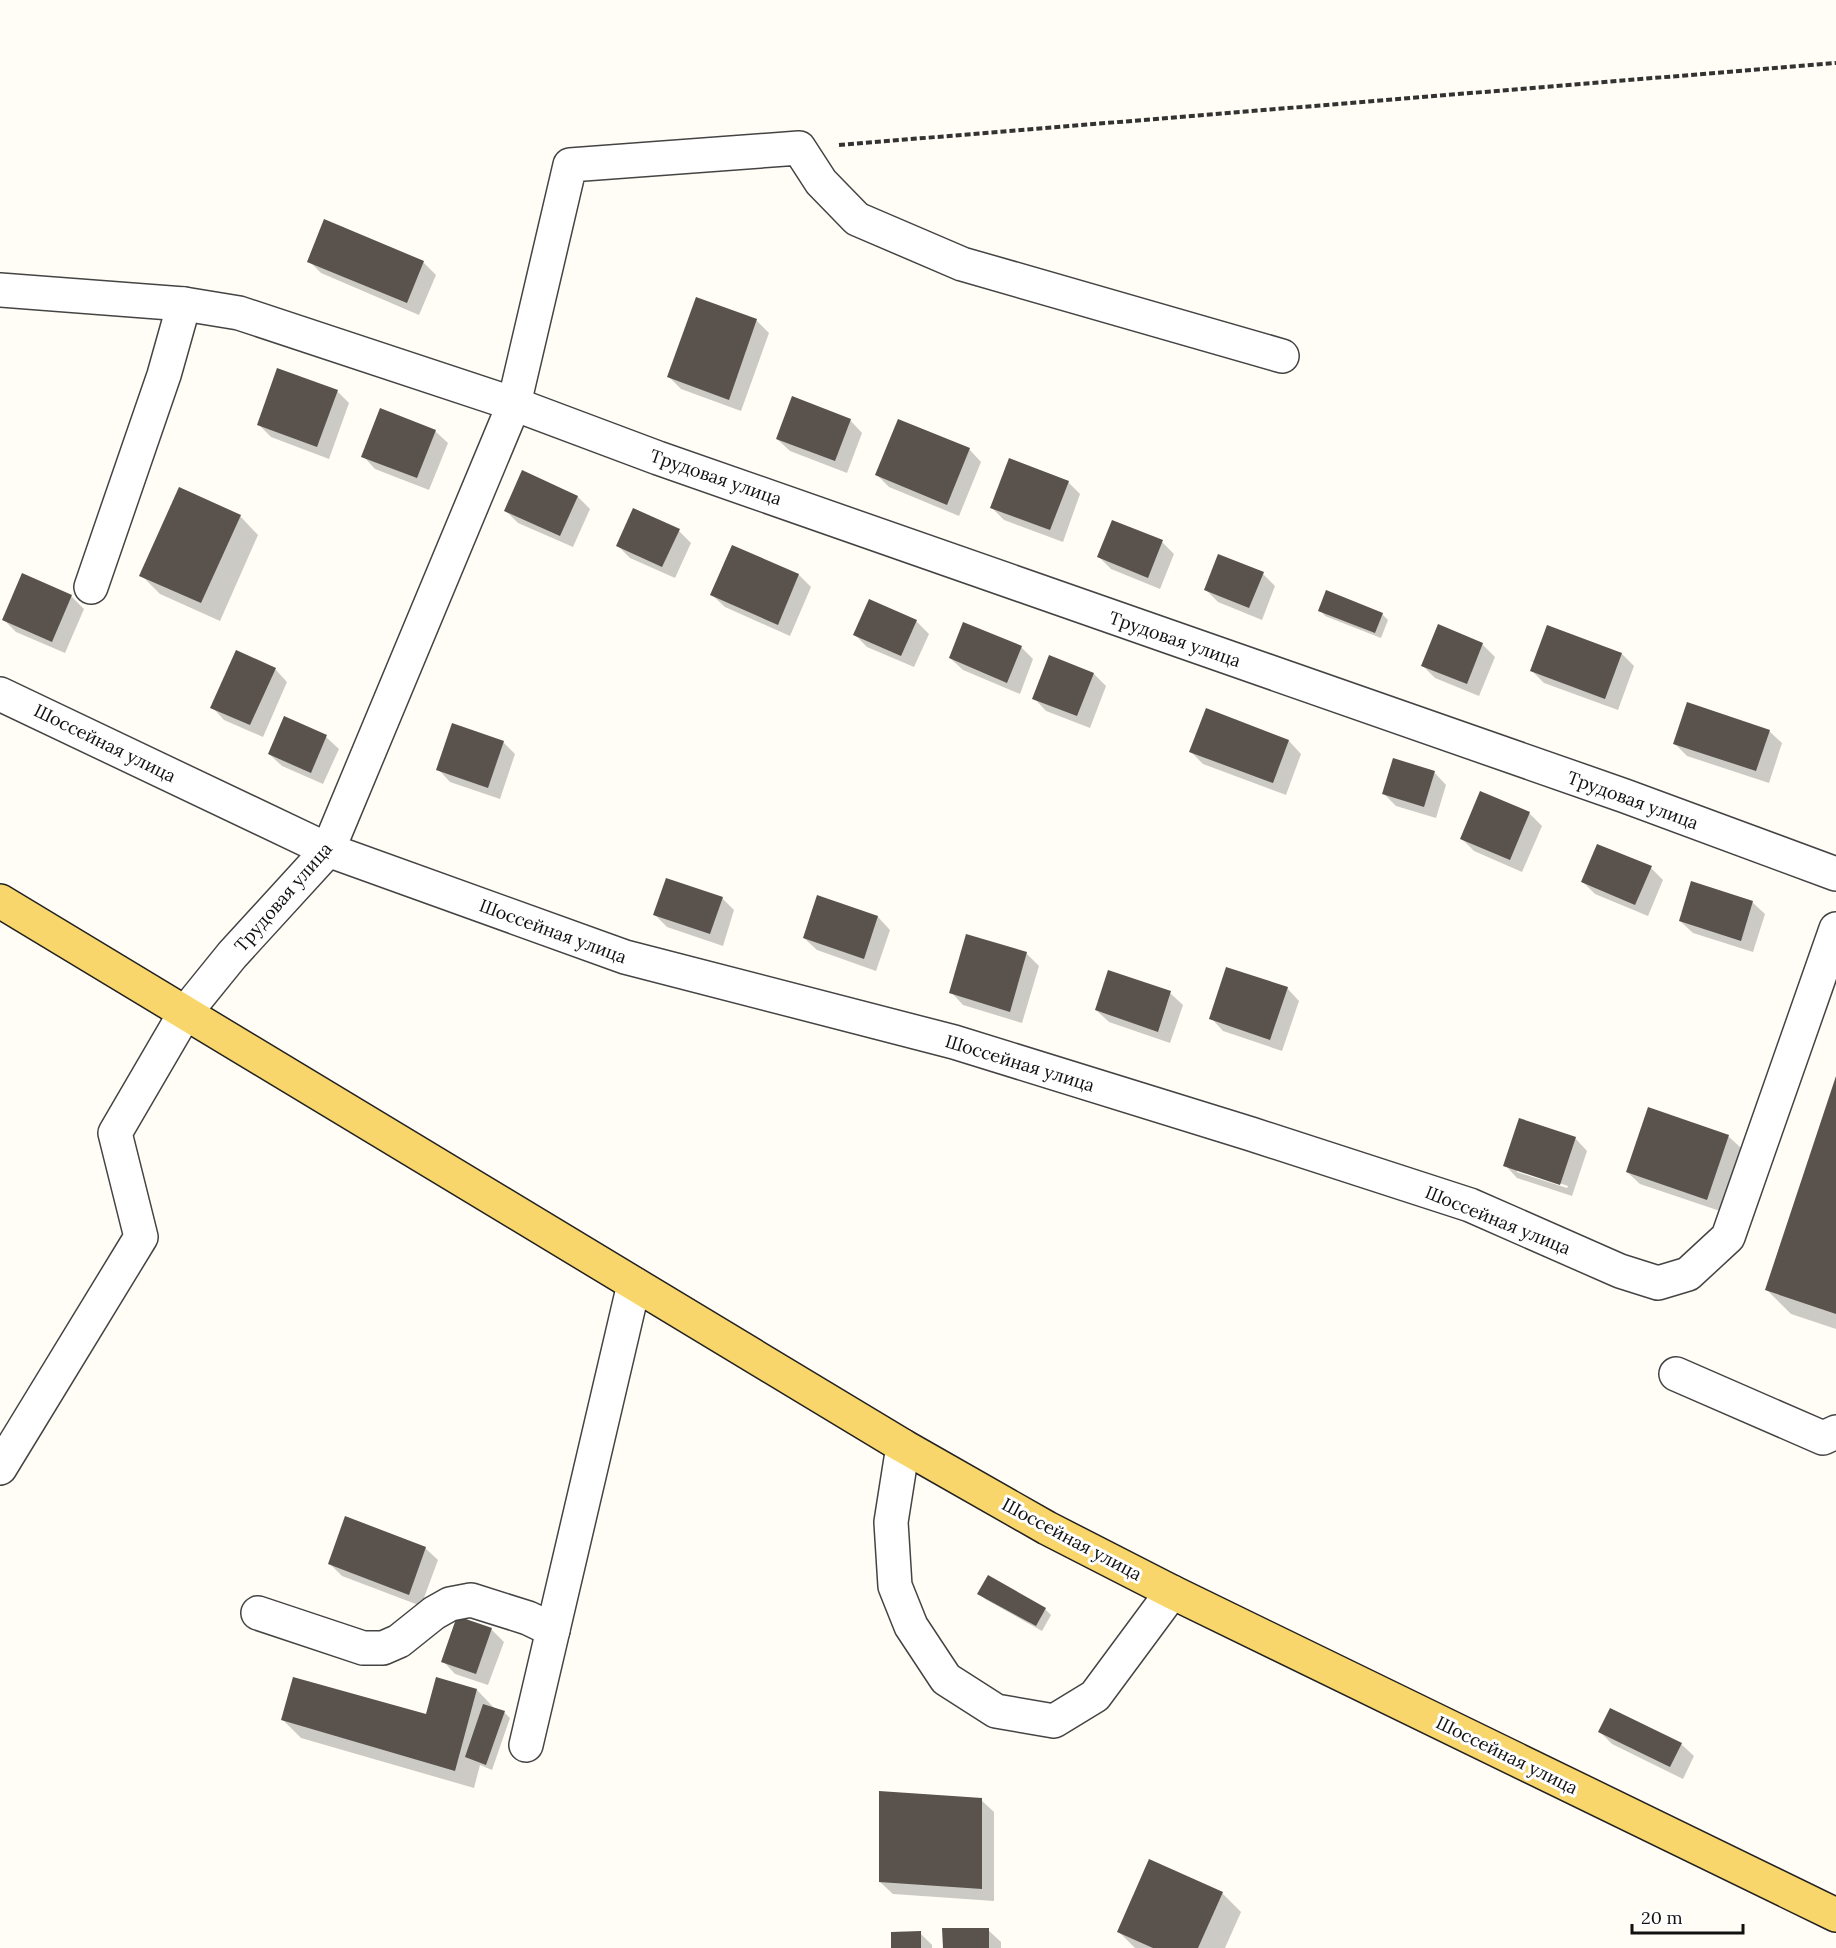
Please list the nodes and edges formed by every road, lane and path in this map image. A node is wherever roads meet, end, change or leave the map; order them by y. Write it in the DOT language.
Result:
graph roads {
  1 [pos="1836,63"];
  2 [pos="799,148"];
  3 [pos="0,290"];
  4 [pos="184,304"];
  5 [pos="1282,356"];
  6 [pos="514,404"];
  7 [pos="91,587"];
  8 [pos="0,694"];
  9 [pos="328,850"];
  10 [pos="1836,874"];
  11 [pos="0,901"];
  12 [pos="1836,929"];
  13 [pos="184,1013"];
  14 [pos="634,1284"];
  15 [pos="1676,1374"];
  16 [pos="1836,1432"];
  17 [pos="903,1446"];
  18 [pos="0,1468"];
  19 [pos="1172,1592"];
  20 [pos="258,1613"];
  21 [pos="553,1629"];
  22 [pos="526,1745"];
  23 [pos="1836,1915"];
  1 -- 2 [label="path"];
  2 -- 5 [label="street"];
  2 -- 6 [label="street"];
  3 -- 4 [label="street, Трудовая улица"];
  4 -- 6 [label="street, Трудовая улица"];
  4 -- 7 [label="street"];
  6 -- 9 [label="street, Трудовая улица"];
  6 -- 10 [label="street, Трудовая улица"];
  8 -- 9 [label="street, Шоссейная улица"];
  9 -- 12 [label="street, Шоссейная улица"];
  9 -- 13 [label="street, Трудовая улица"];
  11 -- 13 [label="main road, Шоссейная улица"];
  13 -- 14 [label="main road, Шоссейная улица"];
  13 -- 18 [label="street, Трудовая улица"];
  14 -- 17 [label="main road, Шоссейная улица"];
  14 -- 21 [label="street"];
  15 -- 16 [label="street"];
  17 -- 19 [label="main road, Шоссейная улица"];
  17 -- 19 [label="street"];
  19 -- 23 [label="main road, Шоссейная улица"];
  20 -- 21 [label="street"];
  21 -- 22 [label="street"];
}
